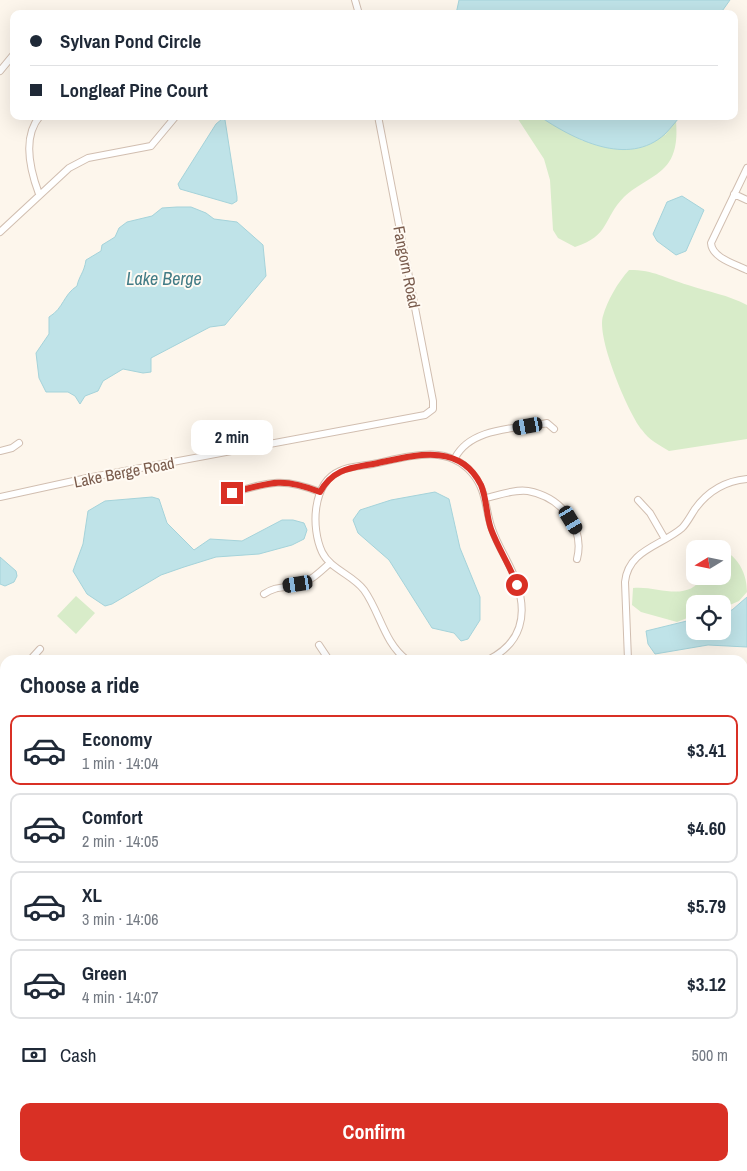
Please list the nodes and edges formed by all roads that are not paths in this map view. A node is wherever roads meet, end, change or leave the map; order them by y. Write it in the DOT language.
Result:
graph roads {
  1 [pos="10,59"];
  2 [pos="0,71"];
  3 [pos="37,120"];
  4 [pos="173,120"];
  5 [pos="379,120"];
  6 [pos="747,168"];
  7 [pos="39,194"];
  8 [pos="734,194"];
  9 [pos="747,200"];
  10 [pos="0,232"];
  11 [pos="747,270"];
  12 [pos="425,415"];
  13 [pos="554,429"];
  14 [pos="19,443"];
  15 [pos="0,450"];
  16 [pos="455,458"];
  17 [pos="747,479"];
  18 [pos="320,492"];
  19 [pos="232,493"];
  20 [pos="0,497"];
  21 [pos="486,498"];
  22 [pos="638,500"];
  23 [pos="664,539"];
  24 [pos="577,559"];
  25 [pos="330,563"];
  26 [pos="264,594"];
  27 [pos="318,644"];
  28 [pos="40,649"];
  29 [pos="35,655"];
  30 [pos="326,655"];
  31 [pos="402,655"];
  32 [pos="498,655"];
  33 [pos="628,655"];
  1 -- 2 [label="street"];
  3 -- 7 [label="street"];
  4 -- 7 [label="street"];
  5 -- 12 [label="street, Fangorn Road"];
  6 -- 8 [label="street"];
  7 -- 10 [label="street"];
  8 -- 9 [label="street"];
  8 -- 11 [label="street"];
  12 -- 20 [label="street, Lake Berge Road"];
  13 -- 16 [label="street"];
  14 -- 15 [label="street"];
  16 -- 18 [label="street"];
  16 -- 21 [label="street"];
  17 -- 23 [label="street"];
  18 -- 19 [label="street"];
  18 -- 25 [label="street"];
  21 -- 24 [label="street"];
  21 -- 32 [label="street"];
  22 -- 23 [label="street"];
  23 -- 33 [label="street"];
  25 -- 26 [label="street"];
  25 -- 31 [label="street"];
  27 -- 30 [label="street"];
  28 -- 29 [label="street"];
}
